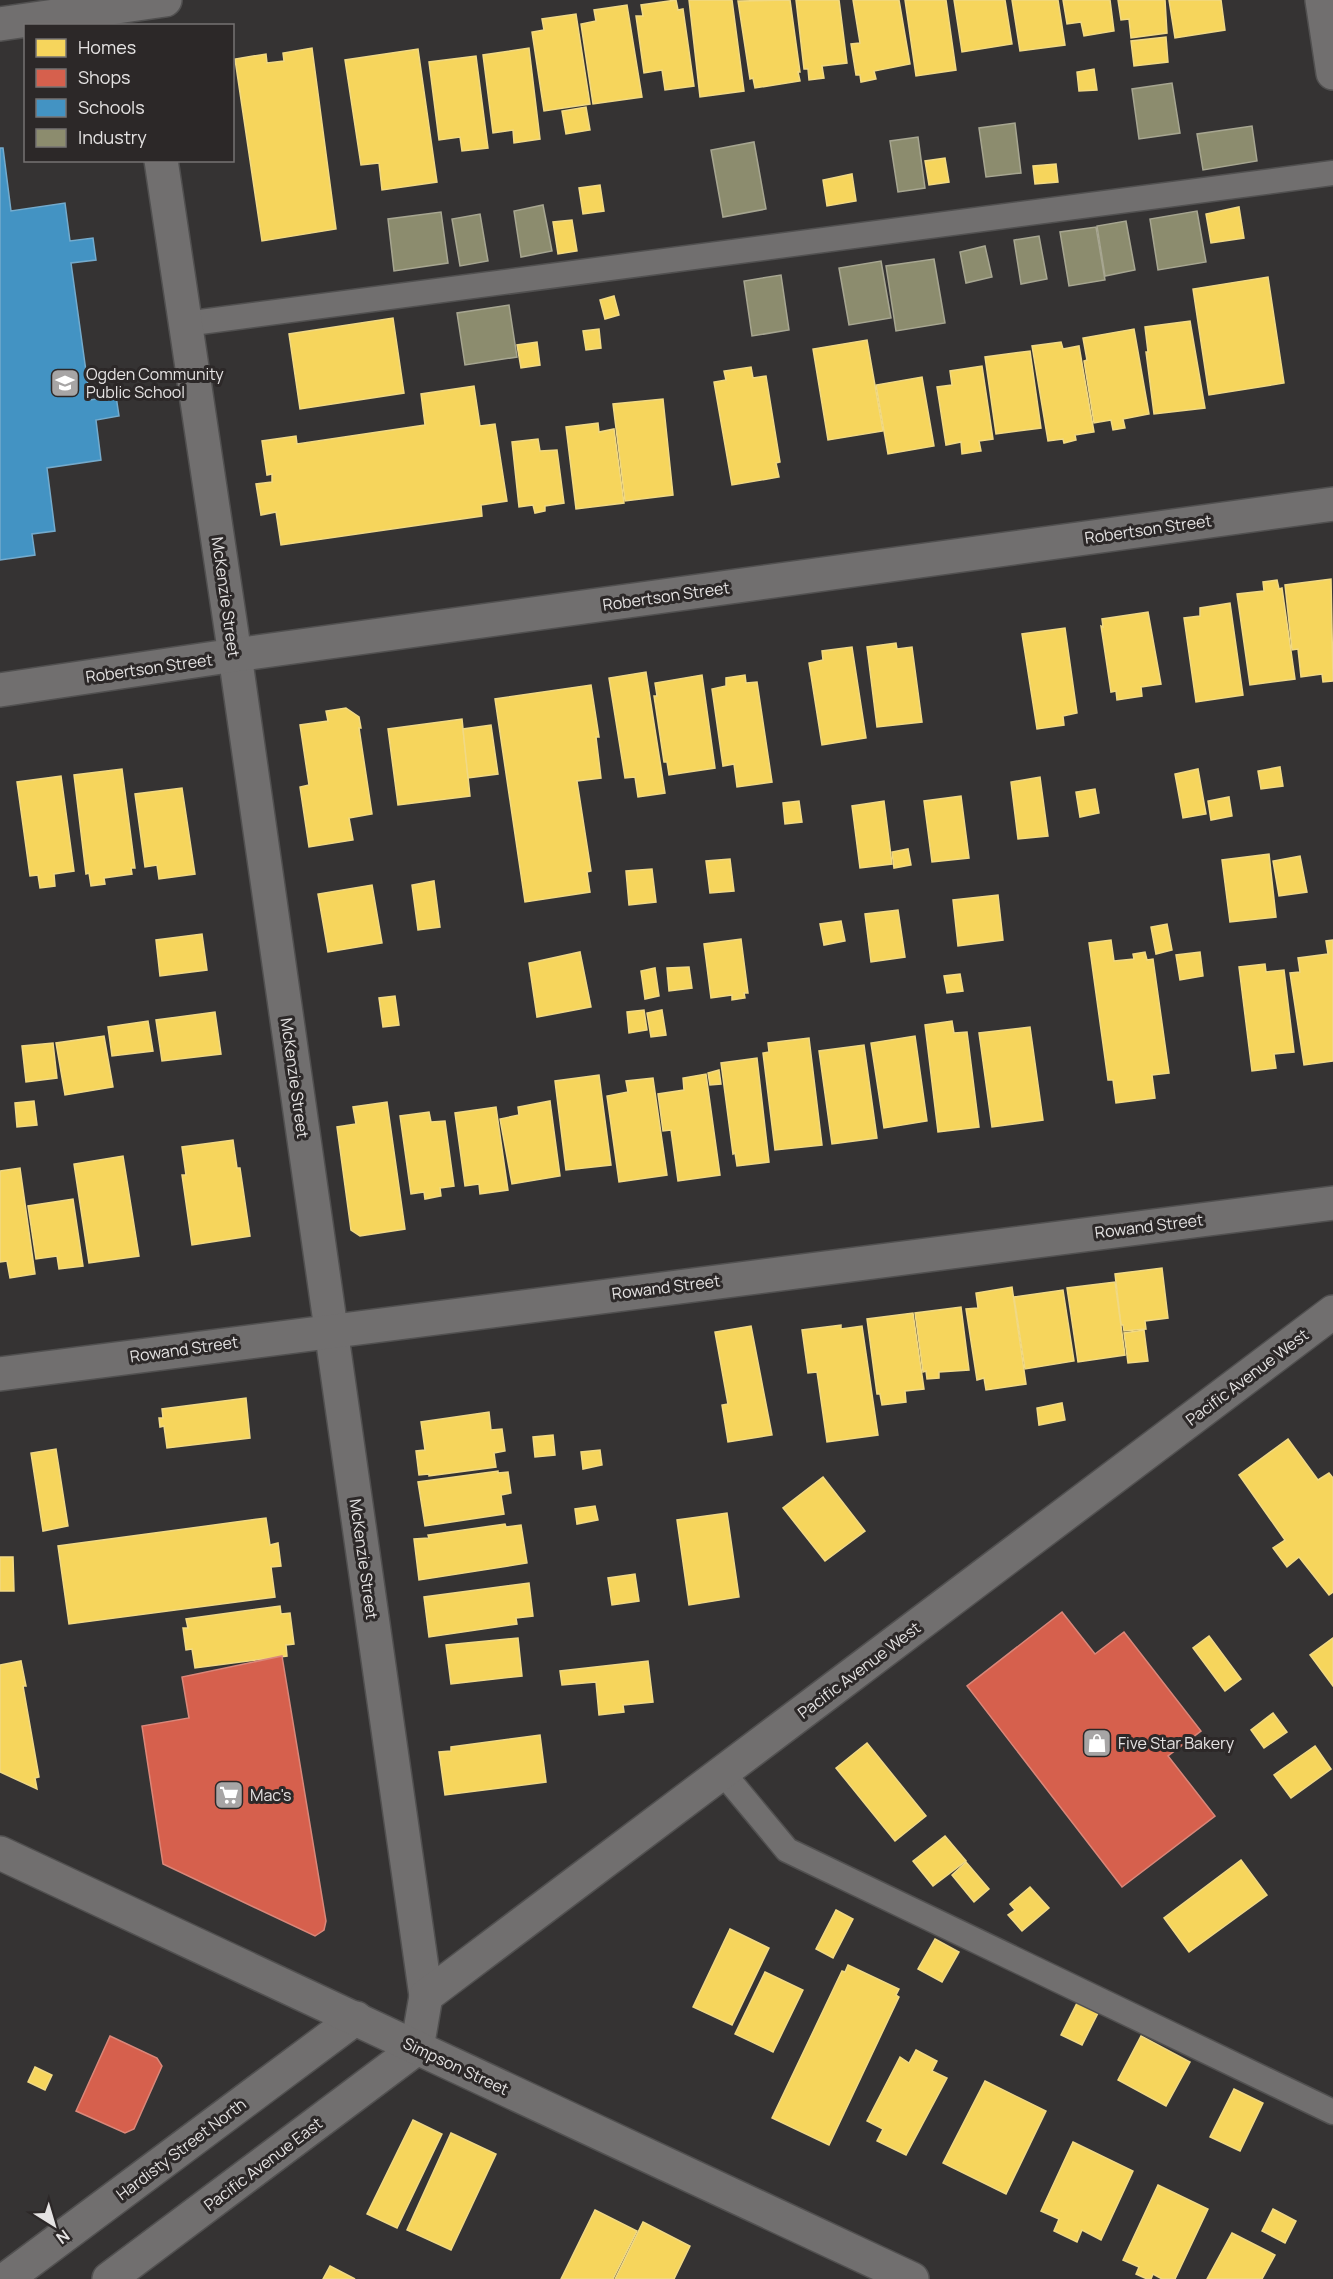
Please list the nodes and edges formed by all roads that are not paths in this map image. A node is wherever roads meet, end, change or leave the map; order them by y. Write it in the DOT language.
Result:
graph roads {
  1 [pos="1322,0"];
  2 [pos="146,7"];
  3 [pos="0,24"];
  4 [pos="1333,73"];
  5 [pos="161,162"];
  6 [pos="1333,173"];
  7 [pos="186,324"];
  8 [pos="1333,504"];
  9 [pos="235,655"];
  10 [pos="0,690"];
  11 [pos="1333,1203"];
  12 [pos="1328,1327"];
  13 [pos="331,1330"];
  14 [pos="0,1374"];
  15 [pos="723,1773"];
  16 [pos="0,1853"];
  17 [pos="426,1996"];
  18 [pos="356,2018"];
  19 [pos="417,2048"];
  20 [pos="1333,2112"];
  21 [pos="8,2269"];
  22 [pos="109,2279"];
  23 [pos="912,2279"];
  1 -- 4 [label="street"];
  2 -- 3 [label="street"];
  5 -- 7 [label="street, McKenzie Street"];
  6 -- 7 [label="lane"];
  7 -- 9 [label="street, McKenzie Street"];
  8 -- 9 [label="street, Robertson Street"];
  9 -- 10 [label="street, Robertson Street"];
  9 -- 13 [label="street, McKenzie Street"];
  11 -- 13 [label="street, Rowand Street"];
  12 -- 15 [label="street, Pacific Avenue West"];
  13 -- 14 [label="street, Rowand Street"];
  13 -- 17 [label="street, McKenzie Street"];
  15 -- 17 [label="street, Pacific Avenue West"];
  15 -- 20 [label="lane"];
  16 -- 18 [label="street, Simpson Street"];
  17 -- 19 [label="street"];
  18 -- 19 [label="street, Simpson Street"];
  18 -- 21 [label="street, Hardisty Street North"];
  19 -- 22 [label="street, Pacific Avenue East"];
  19 -- 23 [label="street, Simpson Street"];
}
